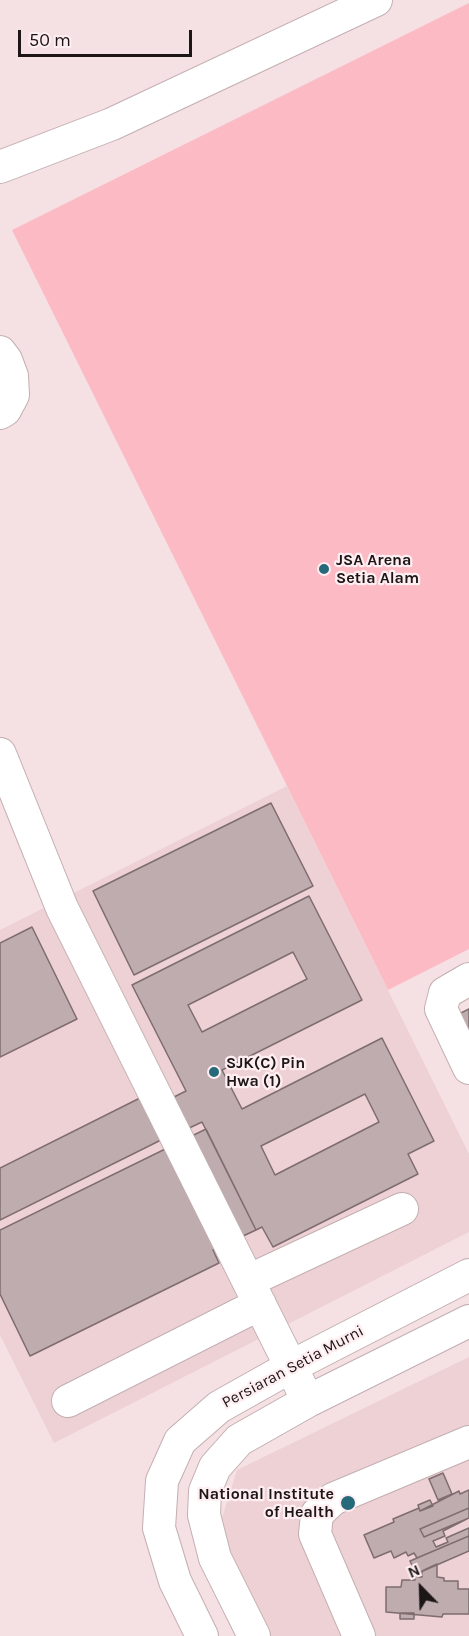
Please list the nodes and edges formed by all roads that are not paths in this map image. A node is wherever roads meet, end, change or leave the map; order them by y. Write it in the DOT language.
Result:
graph roads {
  1 [pos="376,0"];
  2 [pos="0,166"];
  3 [pos="0,352"];
  4 [pos="0,413"];
  5 [pos="0,754"];
  6 [pos="469,979"];
  7 [pos="469,1068"];
  8 [pos="402,1209"];
  9 [pos="469,1275"];
  10 [pos="254,1293"];
  11 [pos="469,1321"];
  12 [pos="292,1366"];
  13 [pos="68,1401"];
  14 [pos="308,1401"];
  15 [pos="469,1442"];
  16 [pos="202,1636"];
  17 [pos="254,1636"];
  18 [pos="359,1636"];
  1 -- 2 [label="street"];
  3 -- 4 [label="street"];
  5 -- 10 [label="street"];
  6 -- 7 [label="street"];
  8 -- 10 [label="street"];
  9 -- 12 [label="street, Persiaran Setia Murni"];
  10 -- 12 [label="street"];
  10 -- 13 [label="street"];
  11 -- 14 [label="street"];
  12 -- 14 [label="street"];
  12 -- 16 [label="street, Persiaran Setia Murni"];
  14 -- 17 [label="street"];
  15 -- 18 [label="street"];
}
